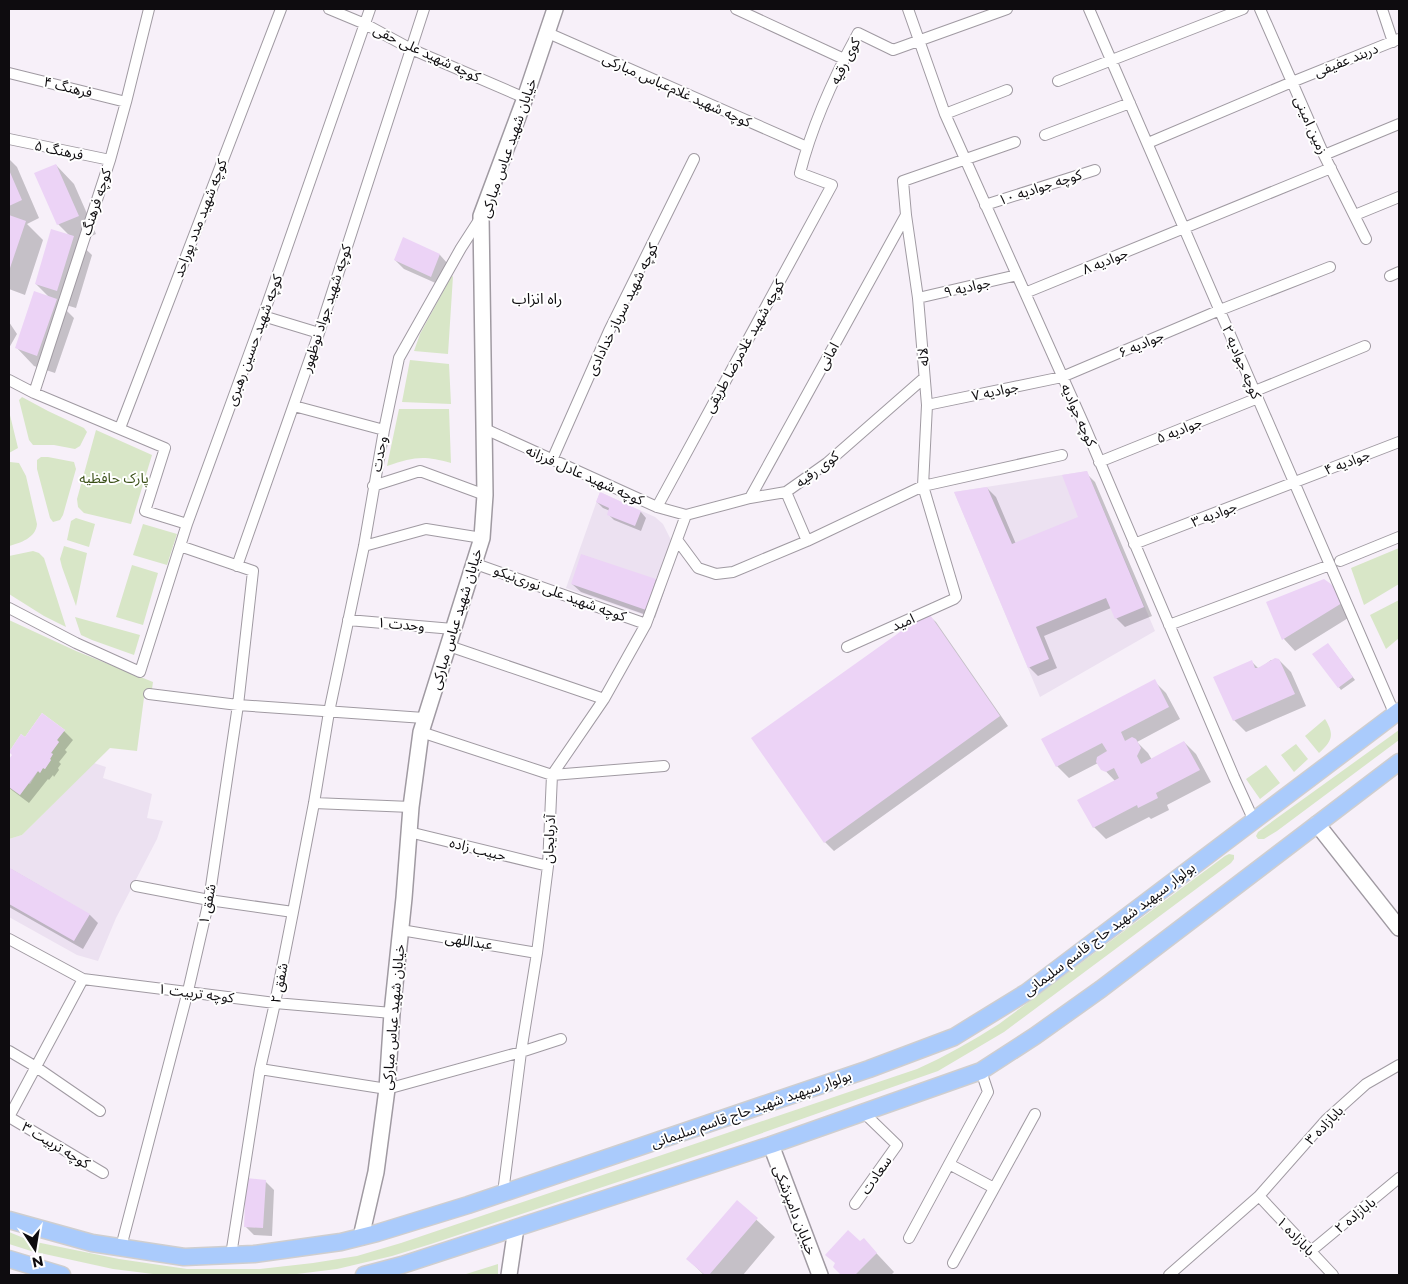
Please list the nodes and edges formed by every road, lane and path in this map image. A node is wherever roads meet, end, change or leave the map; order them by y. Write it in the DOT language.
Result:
graph roads {
  1 [pos="149,9"];
  2 [pos="281,9"];
  3 [pos="329,9"];
  4 [pos="370,9"];
  5 [pos="424,9"];
  6 [pos="555,9"];
  7 [pos="736,9"];
  8 [pos="908,9"];
  9 [pos="1007,9"];
  10 [pos="1090,9"];
  11 [pos="1243,9"];
  12 [pos="1260,9"];
  13 [pos="1382,9"];
  14 [pos="365,24"];
  15 [pos="548,34"];
  16 [pos="919,40"];
  17 [pos="1396,40"];
  18 [pos="411,48"];
  19 [pos="844,59"];
  20 [pos="1112,60"];
  21 [pos="9,73"];
  22 [pos="1058,81"];
  23 [pos="1292,82"];
  24 [pos="1007,90"];
  25 [pos="526,98"];
  26 [pos="126,102"];
  27 [pos="1130,103"];
  28 [pos="945,114"];
  29 [pos="1399,124"];
  30 [pos="1045,135"];
  31 [pos="9,139"];
  32 [pos="1015,142"];
  33 [pos="1148,143"];
  34 [pos="807,147"];
  35 [pos="1324,155"];
  36 [pos="694,159"];
  37 [pos="110,160"];
  38 [pos="966,160"];
  39 [pos="1331,168"];
  40 [pos="1095,170"];
  41 [pos="832,185"];
  42 [pos="1399,197"];
  43 [pos="985,205"];
  44 [pos="906,215"];
  45 [pos="1355,215"];
  46 [pos="481,216"];
  47 [pos="1184,228"];
  48 [pos="1366,239"];
  49 [pos="1330,267"];
  50 [pos="1017,275"];
  51 [pos="1025,293"];
  52 [pos="918,298"];
  53 [pos="1220,310"];
  54 [pos="263,316"];
  55 [pos="319,333"];
  56 [pos="1365,346"];
  57 [pos="1062,377"];
  58 [pos="924,378"];
  59 [pos="9,380"];
  60 [pos="34,393"];
  61 [pos="1256,394"];
  62 [pos="927,405"];
  63 [pos="294,406"];
  64 [pos="120,428"];
  65 [pos="485,429"];
  66 [pos="384,430"];
  67 [pos="1399,442"];
  68 [pos="1062,456"];
  69 [pos="552,460"];
  70 [pos="1099,462"];
  71 [pos="1294,483"];
  72 [pos="374,486"];
  73 [pos="923,486"];
  74 [pos="786,492"];
  75 [pos="485,495"];
  76 [pos="750,498"];
  77 [pos="657,507"];
  78 [pos="686,515"];
  79 [pos="187,524"];
  80 [pos="1399,537"];
  81 [pos="482,538"];
  82 [pos="678,541"];
  83 [pos="807,541"];
  84 [pos="1134,544"];
  85 [pos="180,546"];
  86 [pos="364,546"];
  87 [pos="1340,561"];
  88 [pos="473,563"];
  89 [pos="1330,565"];
  90 [pos="237,566"];
  91 [pos="956,594"];
  92 [pos="9,608"];
  93 [pos="348,620"];
  94 [pos="646,624"];
  95 [pos="1169,625"];
  96 [pos="454,629"];
  97 [pos="448,646"];
  98 [pos="847,647"];
  99 [pos="149,694"];
  100 [pos="604,699"];
  101 [pos="238,706"];
  102 [pos="329,712"];
  103 [pos="1397,713"];
  104 [pos="422,725"];
  105 [pos="1399,762"];
  106 [pos="664,766"];
  107 [pos="552,775"];
  108 [pos="314,803"];
  109 [pos="411,807"];
  110 [pos="1254,821"];
  111 [pos="1317,824"];
  112 [pos="409,832"];
  113 [pos="548,866"];
  114 [pos="136,886"];
  115 [pos="209,900"];
  116 [pos="293,912"];
  117 [pos="1399,928"];
  118 [pos="401,930"];
  119 [pos="9,940"];
  120 [pos="537,953"];
  121 [pos="83,979"];
  122 [pos="188,991"];
  123 [pos="275,1003"];
  124 [pos="392,1013"];
  125 [pos="561,1039"];
  126 [pos="9,1051"];
  127 [pos="521,1052"];
  128 [pos="1399,1064"];
  129 [pos="36,1067"];
  130 [pos="260,1069"];
  131 [pos="981,1071"];
  132 [pos="387,1089"];
  133 [pos="100,1111"];
  134 [pos="863,1112"];
  135 [pos="1035,1114"];
  136 [pos="9,1117"];
  137 [pos="771,1145"];
  138 [pos="949,1164"];
  139 [pos="103,1174"];
  140 [pos="1399,1178"];
  141 [pos="994,1188"];
  142 [pos="504,1194"];
  143 [pos="1258,1196"];
  144 [pos="856,1204"];
  145 [pos="9,1220"];
  146 [pos="516,1228"];
  147 [pos="362,1237"];
  148 [pos="909,1238"];
  149 [pos="121,1247"];
  150 [pos="1311,1251"];
  151 [pos="231,1254"];
  152 [pos="9,1259"];
  153 [pos="953,1263"];
  154 [pos="375,1274"];
  155 [pos="62,1275"];
  156 [pos="509,1275"];
  157 [pos="820,1275"];
  158 [pos="1169,1275"];
  159 [pos="1333,1275"];
  1 -- 26 [label="street, کوچه فرهنگ"];
  2 -- 64 [label="street, کوچه شهید مدد پوراحد"];
  3 -- 14 [label="street, کوچه شهید علی حقی"];
  4 -- 14 [label="street, کوچه شهید حسین رهبری"];
  5 -- 18 [label="street, کوچه شهید جواد نوظهور"];
  6 -- 15 [label="street, خیابان شهید عباس مبارکی"];
  7 -- 19 [label="street"];
  8 -- 16 [label="street, کوچه جوادیه"];
  9 -- 16 [label="street"];
  10 -- 20 [label="street, کوچه جوادیه ۲"];
  11 -- 20 [label="street"];
  12 -- 23 [label="street, زمین امینی"];
  13 -- 17 [label="street"];
  14 -- 18 [label="street, کوچه شهید علی حقی"];
  14 -- 54 [label="street, کوچه شهید حسین رهبری"];
  15 -- 25 [label="street, خیابان شهید عباس مبارکی"];
  15 -- 34 [label="street, کوچه شهید غلام‌عباس مبارکی"];
  16 -- 19 [label="street, کوی رقیه"];
  16 -- 28 [label="street, کوچه جوادیه"];
  17 -- 23 [label="street, دربند عفیفی"];
  18 -- 25 [label="street, کوچه شهید علی حقی"];
  18 -- 55 [label="street, کوچه شهید جواد نوظهور"];
  19 -- 34 [label="street, کوی رقیه"];
  20 -- 22 [label="street"];
  20 -- 27 [label="street, کوچه جوادیه ۲"];
  21 -- 26 [label="street, فرهنگ ۴"];
  23 -- 33 [label="street, دربند عفیفی"];
  23 -- 35 [label="street, زمین امینی"];
  24 -- 28 [label="street"];
  25 -- 46 [label="street, خیابان شهید عباس مبارکی"];
  26 -- 37 [label="street, کوچه فرهنگ"];
  27 -- 30 [label="street"];
  27 -- 33 [label="street, کوچه جوادیه ۲"];
  28 -- 38 [label="street, کوچه جوادیه"];
  29 -- 35 [label="street"];
  31 -- 37 [label="street, فرهنگ ۵"];
  32 -- 38 [label="street"];
  33 -- 47 [label="street, کوچه جوادیه ۲"];
  34 -- 41 [label="street, کوی رقیه"];
  35 -- 39 [label="street, زمین امینی"];
  36 -- 69 [label="street, کوچه شهید سرباز خدادادی"];
  37 -- 60 [label="street, کوچه فرهنگ"];
  38 -- 43 [label="street, کوچه جوادیه"];
  38 -- 44 [label="street, لاله"];
  39 -- 45 [label="street, زمین امینی"];
  39 -- 47 [label="street, جوادیه ۸"];
  40 -- 43 [label="street, کوچه جوادیه ۱۰"];
  41 -- 77 [label="street, کوچه شهید غلامرضا طریقی"];
  42 -- 45 [label="street"];
  43 -- 50 [label="street, کوچه جوادیه"];
  44 -- 52 [label="street, لاله"];
  44 -- 76 [label="street, امانی"];
  45 -- 48 [label="street, زمین امینی"];
  46 -- 65 [label="street, خیابان شهید عباس مبارکی"];
  46 -- 66 [label="street, وحدت"];
  47 -- 51 [label="street, جوادیه ۸"];
  47 -- 53 [label="street, کوچه جوادیه ۲"];
  49 -- 53 [label="street, جوادیه ۶"];
  50 -- 51 [label="street, کوچه جوادیه"];
  50 -- 52 [label="street, جوادیه ۹"];
  51 -- 57 [label="street, کوچه جوادیه"];
  52 -- 58 [label="street, لاله"];
  53 -- 57 [label="street, جوادیه ۶"];
  53 -- 61 [label="street, کوچه جوادیه ۲"];
  54 -- 55 [label="street"];
  54 -- 79 [label="street, کوچه شهید حسین رهبری"];
  55 -- 63 [label="street, کوچه شهید جواد نوظهور"];
  56 -- 61 [label="street, جوادیه ۵"];
  57 -- 62 [label="street, جوادیه ۷"];
  57 -- 70 [label="street, کوچه جوادیه"];
  58 -- 62 [label="street, لاله"];
  58 -- 74 [label="street, کوی رقیه"];
  59 -- 60 [label="street"];
  60 -- 64 [label="street"];
  61 -- 70 [label="street, جوادیه ۵"];
  61 -- 71 [label="street, کوچه جوادیه ۲"];
  62 -- 73 [label="street, لاله"];
  63 -- 66 [label="street"];
  63 -- 90 [label="street, کوچه شهید جواد نوظهور"];
  64 -- 79 [label="street"];
  65 -- 69 [label="street, کوچه شهید عادل فرزانه"];
  65 -- 75 [label="street, خیابان شهید عباس مبارکی"];
  66 -- 72 [label="street, وحدت"];
  67 -- 71 [label="street, جوادیه ۴"];
  68 -- 73 [label="street"];
  69 -- 77 [label="street, کوچه شهید عادل فرزانه"];
  70 -- 84 [label="street, کوچه جوادیه"];
  71 -- 84 [label="street, جوادیه ۳"];
  71 -- 89 [label="street, کوچه جوادیه ۲"];
  72 -- 75 [label="street"];
  72 -- 86 [label="street, وحدت"];
  73 -- 83 [label="street"];
  73 -- 91 [label="street, لاله"];
  74 -- 76 [label="street, کوی رقیه"];
  74 -- 83 [label="street"];
  75 -- 81 [label="street, خیابان شهید عباس مبارکی"];
  76 -- 78 [label="street, کوی رقیه"];
  77 -- 78 [label="street, کوچه شهید عادل فرزانه"];
  78 -- 82 [label="street"];
  79 -- 85 [label="street, کوچه شهید حسین رهبری"];
  80 -- 87 [label="street"];
  81 -- 86 [label="street"];
  81 -- 88 [label="street, خیابان شهید عباس مبارکی"];
  82 -- 83 [label="street"];
  82 -- 94 [label="street"];
  84 -- 95 [label="street, کوچه جوادیه"];
  85 -- 90 [label="street"];
  85 -- 92 [label="street, کوچه شهید حسین رهبری"];
  86 -- 93 [label="street, وحدت"];
  88 -- 94 [label="street, کوچه شهید علی نوری‌نیکو"];
  88 -- 96 [label="street, خیابان شهید عباس مبارکی"];
  89 -- 95 [label="street"];
  89 -- 103 [label="street, کوچه جوادیه ۲"];
  90 -- 101 [label="street, شفق ۱"];
  91 -- 98 [label="street, امید"];
  93 -- 96 [label="street, وحدت ۱"];
  93 -- 102 [label="street, وحدت"];
  94 -- 100 [label="street"];
  95 -- 110 [label="street, کوچه جوادیه"];
  96 -- 97 [label="street, خیابان شهید عباس مبارکی"];
  97 -- 100 [label="street"];
  97 -- 104 [label="street, خیابان شهید عباس مبارکی"];
  99 -- 101 [label="street"];
  100 -- 107 [label="street"];
  101 -- 102 [label="street"];
  101 -- 115 [label="street, شفق ۱"];
  102 -- 104 [label="street"];
  102 -- 108 [label="street, شفق ۲"];
  103 -- 110 [label="main road, بولوار سپهبد شهید حاج قاسم سلیمانی"];
  104 -- 107 [label="street"];
  104 -- 109 [label="street, خیابان شهید عباس مبارکی"];
  105 -- 111 [label="main road"];
  106 -- 107 [label="street"];
  107 -- 113 [label="street, آذربایجان"];
  108 -- 109 [label="street"];
  108 -- 116 [label="street, شفق ۲"];
  109 -- 112 [label="street, خیابان شهید عباس مبارکی"];
  110 -- 142 [label="main road, بولوار سپهبد شهید حاج قاسم سلیمانی"];
  111 -- 117 [label="street"];
  111 -- 131 [label="main road"];
  112 -- 113 [label="street, حبیب زاده"];
  112 -- 118 [label="street, خیابان شهید عباس مبارکی"];
  113 -- 120 [label="street, آذربایجان"];
  114 -- 115 [label="street"];
  115 -- 116 [label="street"];
  115 -- 122 [label="street, شفق ۱"];
  116 -- 123 [label="street, شفق ۲"];
  118 -- 120 [label="street, عبداللهی"];
  118 -- 124 [label="street, خیابان شهید عباس مبارکی"];
  119 -- 121 [label="street, کوچه تربیت ۱"];
  120 -- 127 [label="street, آذربایجان"];
  121 -- 122 [label="street, کوچه تربیت ۱"];
  121 -- 129 [label="street"];
  122 -- 123 [label="street, کوچه تربیت ۱"];
  122 -- 149 [label="street, شفق ۱"];
  123 -- 124 [label="street, کوچه تربیت ۱"];
  123 -- 130 [label="street, شفق ۲"];
  124 -- 132 [label="street, خیابان شهید عباس مبارکی"];
  125 -- 127 [label="street"];
  126 -- 129 [label="street"];
  127 -- 132 [label="street"];
  127 -- 142 [label="street, آذربایجان"];
  128 -- 143 [label="street, بابازاده ۳"];
  129 -- 133 [label="street"];
  129 -- 136 [label="street"];
  130 -- 132 [label="street"];
  130 -- 151 [label="street, شفق ۲"];
  131 -- 134 [label="main road"];
  131 -- 138 [label="street"];
  132 -- 147 [label="street, خیابان شهید عباس مبارکی"];
  134 -- 137 [label="main road"];
  134 -- 144 [label="street, سعادت"];
  135 -- 141 [label="street"];
  136 -- 139 [label="street, کوچه تربیت ۳"];
  137 -- 146 [label="main road"];
  137 -- 157 [label="street, خیابان دامپزشکی"];
  138 -- 141 [label="street"];
  138 -- 148 [label="street"];
  140 -- 150 [label="street, بابازاده ۲"];
  141 -- 153 [label="street"];
  142 -- 147 [label="main road, بولوار سپهبد شهید حاج قاسم سلیمانی"];
  143 -- 150 [label="street, بابازاده ۱"];
  143 -- 158 [label="street, بابازاده ۳"];
  145 -- 149 [label="main road, بولوار سپهبد شهید حاج قاسم سلیمانی"];
  146 -- 154 [label="main road"];
  146 -- 156 [label="street"];
  147 -- 151 [label="main road, بولوار سپهبد شهید حاج قاسم سلیمانی"];
  149 -- 151 [label="main road, بولوار سپهبد شهید حاج قاسم سلیمانی"];
  150 -- 159 [label="street, بابازاده ۱"];
  152 -- 155 [label="main road"];
}
